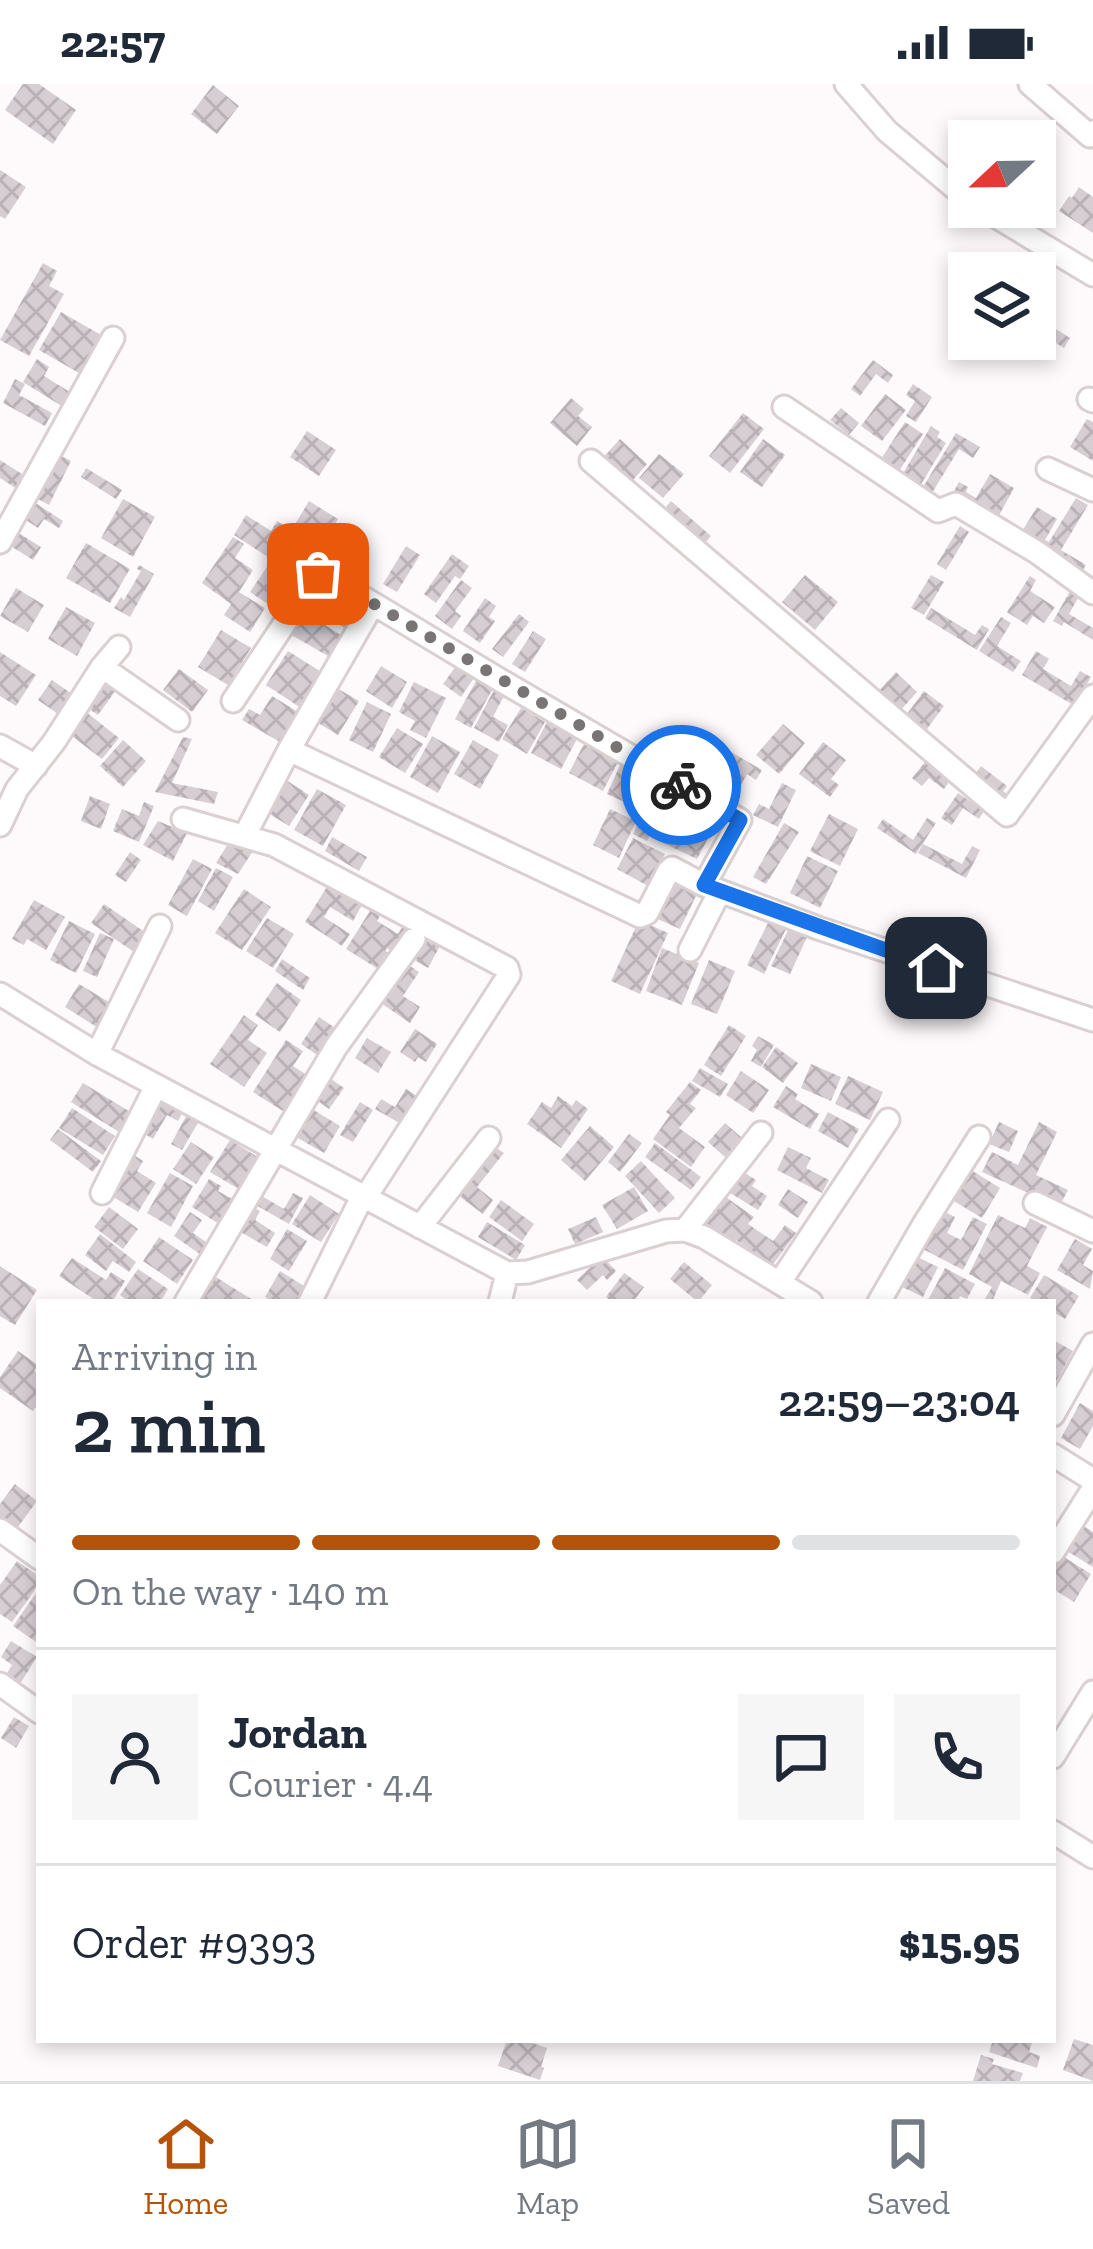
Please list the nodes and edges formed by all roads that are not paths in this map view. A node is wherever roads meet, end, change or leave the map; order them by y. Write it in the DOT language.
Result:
graph roads {
  1 [pos="846,84"];
  2 [pos="1030,84"];
  3 [pos="1093,132"];
  4 [pos="948,182"];
  5 [pos="1015,228"];
  6 [pos="1093,275"];
  7 [pos="113,338"];
  8 [pos="784,407"];
  9 [pos="592,461"];
  10 [pos="1048,469"];
  11 [pos="1093,490"];
  12 [pos="0,542"];
  13 [pos="1093,593"];
  14 [pos="374,604"];
  15 [pos="119,647"];
  16 [pos="102,667"];
  17 [pos="1093,696"];
  18 [pos="233,701"];
  19 [pos="178,720"];
  20 [pos="0,746"];
  21 [pos="289,750"];
  22 [pos="36,766"];
  23 [pos="183,819"];
  24 [pos="0,825"];
  25 [pos="245,835"];
  26 [pos="712,888"];
  27 [pos="160,926"];
  28 [pos="414,939"];
  29 [pos="690,950"];
  30 [pos="0,994"];
  31 [pos="1093,1020"];
  32 [pos="97,1054"];
  33 [pos="156,1086"];
  34 [pos="888,1120"];
  35 [pos="761,1132"];
  36 [pos="979,1137"];
  37 [pos="489,1138"];
  38 [pos="276,1150"];
  39 [pos="102,1193"];
  40 [pos="364,1198"];
  41 [pos="1035,1203"];
  42 [pos="420,1227"];
  43 [pos="685,1230"];
  44 [pos="1093,1231"];
  45 [pos="507,1273"];
  46 [pos="780,1282"];
  47 [pos="188,1299"];
  48 [pos="312,1299"];
  49 [pos="501,1299"];
  50 [pos="806,1299"];
  51 [pos="881,1299"];
  52 [pos="1093,1345"];
  53 [pos="1056,1410"];
  54 [pos="1056,1457"];
  55 [pos="1093,1484"];
  56 [pos="0,1530"];
  57 [pos="1056,1547"];
  58 [pos="36,1556"];
  59 [pos="0,1684"];
  60 [pos="1093,1692"];
  61 [pos="36,1710"];
  62 [pos="1056,1752"];
  63 [pos="1056,1834"];
  64 [pos="1093,1857"];
  1 -- 4 [label="street"];
  2 -- 3 [label="street"];
  5 -- 6 [label="street"];
  7 -- 12 [label="street"];
  8 -- 13 [label="street"];
  9 -- 17 [label="street"];
  10 -- 11 [label="street"];
  14 -- 18 [label="street"];
  14 -- 21 [label="street"];
  14 -- 26 [label="street"];
  15 -- 16 [label="street"];
  16 -- 19 [label="street"];
  16 -- 22 [label="street"];
  20 -- 22 [label="street"];
  21 -- 25 [label="street"];
  21 -- 26 [label="street"];
  22 -- 24 [label="street"];
  23 -- 25 [label="street"];
  25 -- 40 [label="street"];
  26 -- 29 [label="street"];
  26 -- 31 [label="street"];
  27 -- 32 [label="street"];
  28 -- 38 [label="street"];
  30 -- 32 [label="street"];
  32 -- 33 [label="street"];
  33 -- 38 [label="street"];
  33 -- 39 [label="street"];
  34 -- 46 [label="street"];
  35 -- 43 [label="street"];
  36 -- 51 [label="street"];
  37 -- 42 [label="street"];
  38 -- 40 [label="street"];
  38 -- 47 [label="street"];
  40 -- 42 [label="street"];
  40 -- 48 [label="street"];
  41 -- 44 [label="street"];
  42 -- 45 [label="street"];
  43 -- 45 [label="street"];
  43 -- 46 [label="street"];
  45 -- 49 [label="street"];
  46 -- 50 [label="street"];
  52 -- 53 [label="street"];
  54 -- 55 [label="street"];
  55 -- 57 [label="street"];
  56 -- 58 [label="street"];
  59 -- 61 [label="street"];
  60 -- 62 [label="street"];
  63 -- 64 [label="street"];
}
